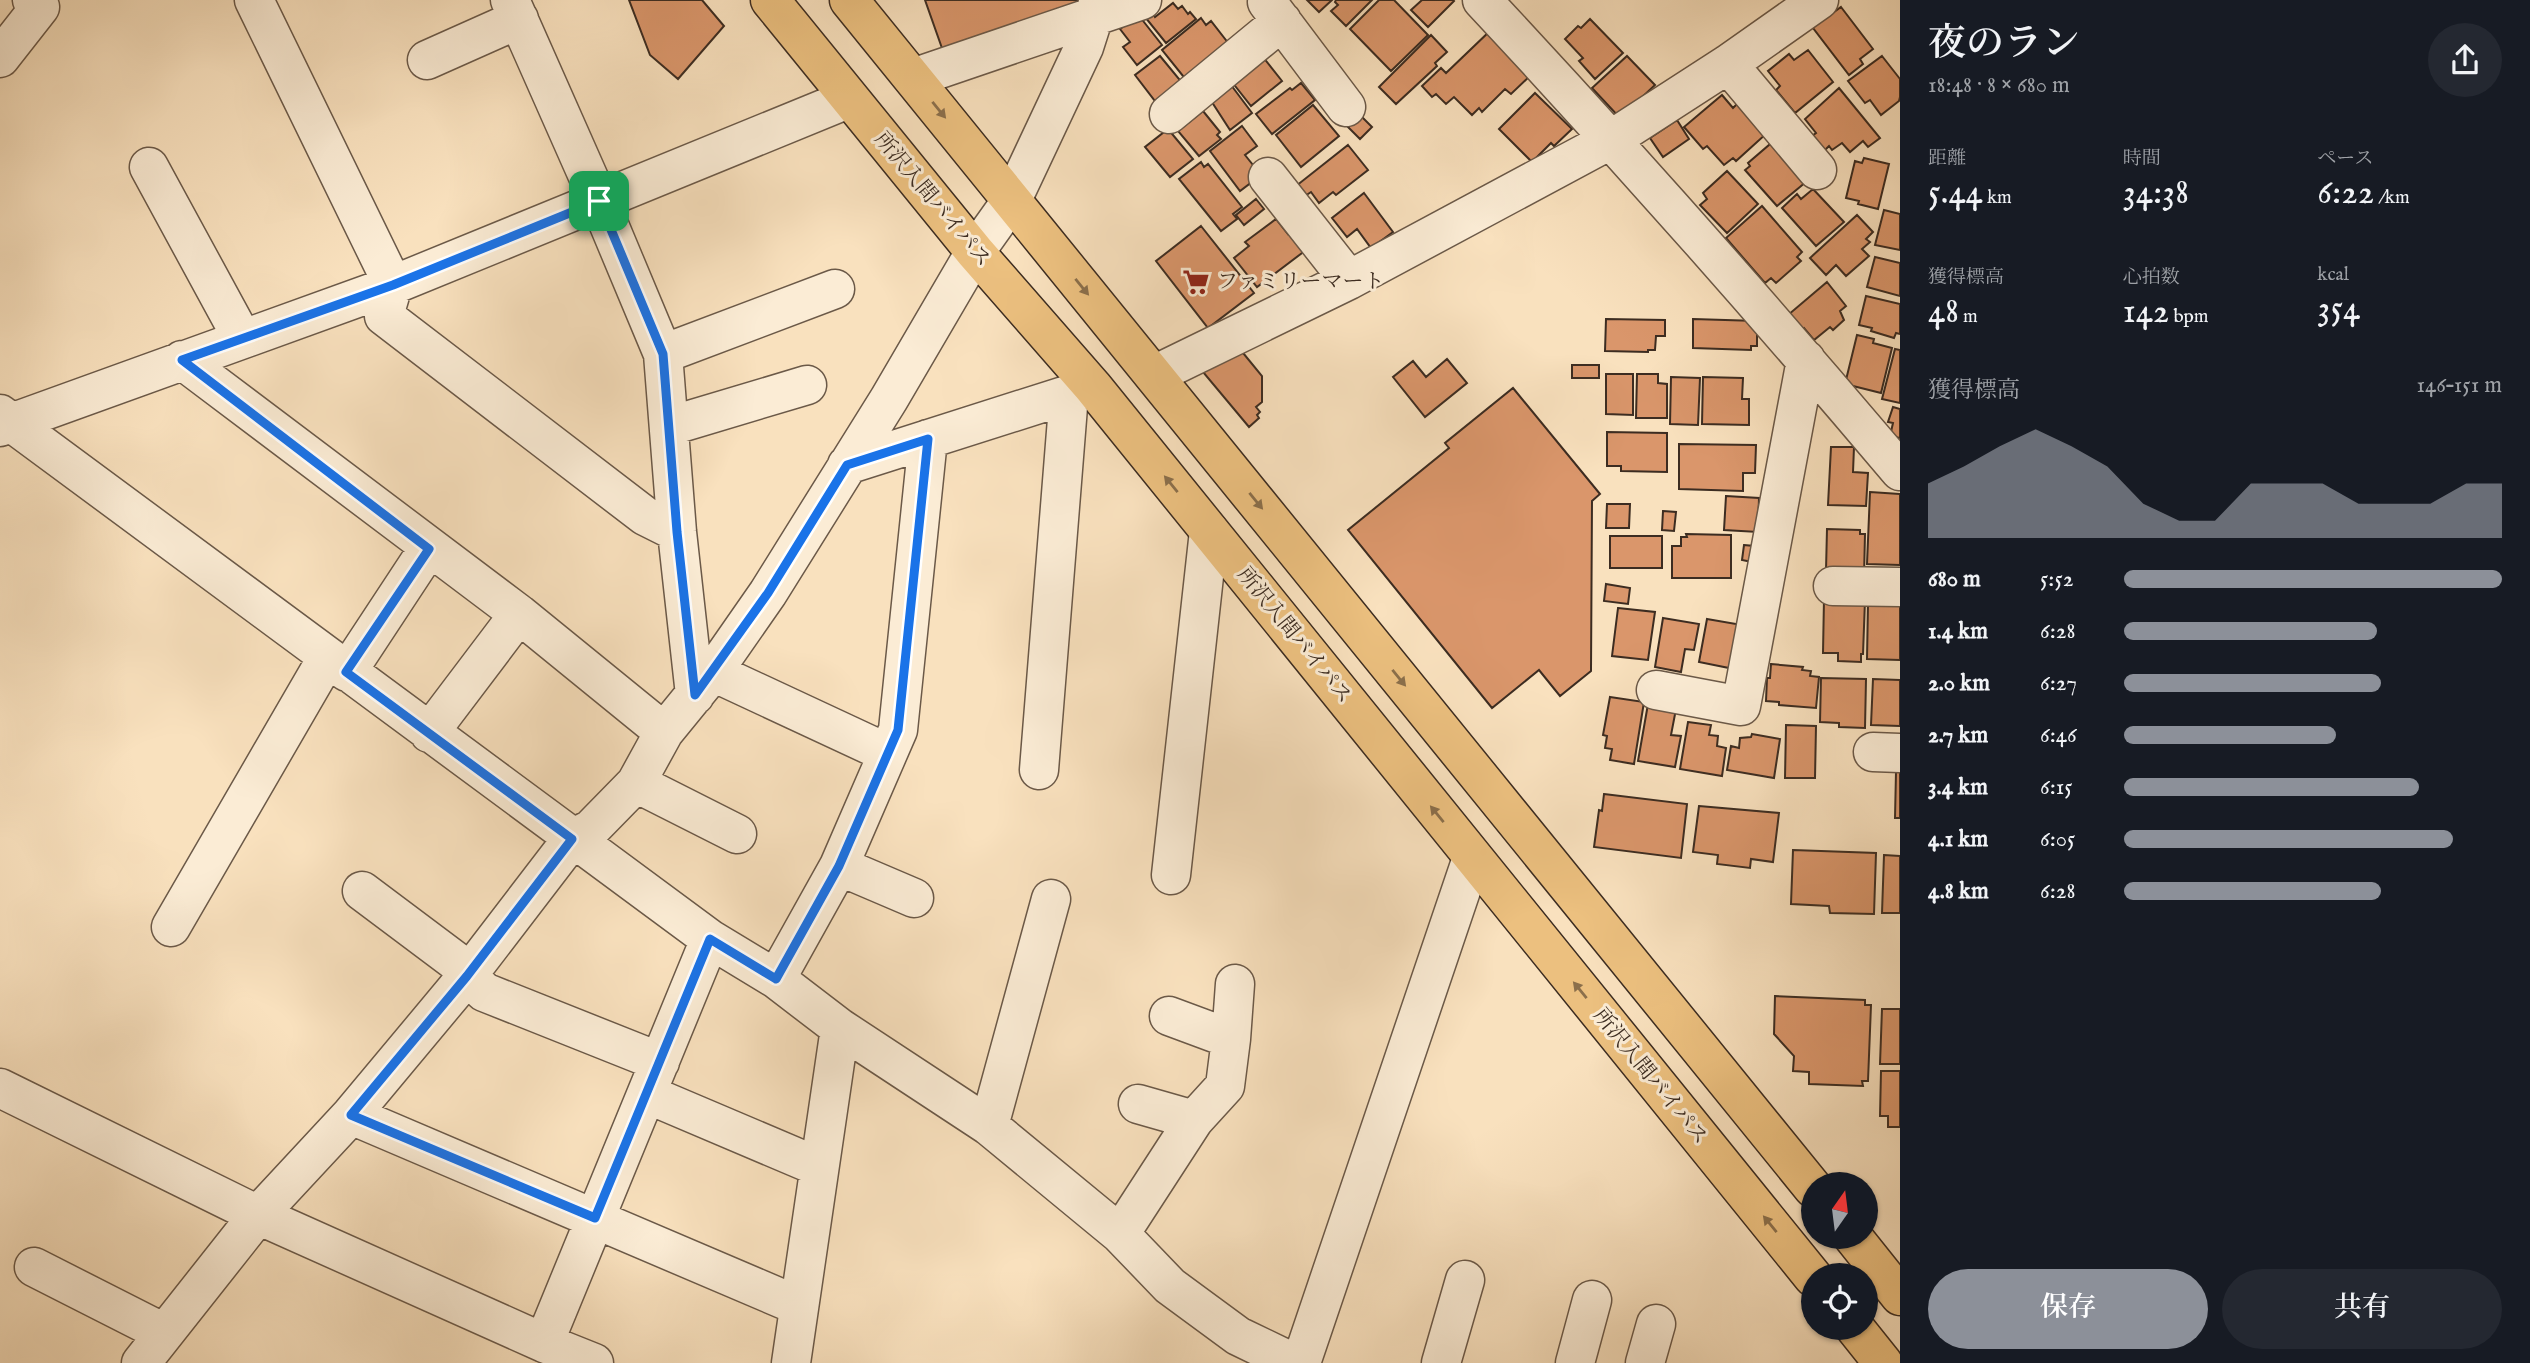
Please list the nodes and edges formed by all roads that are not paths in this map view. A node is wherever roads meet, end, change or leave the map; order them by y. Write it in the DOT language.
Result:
graph roads {
  1 [pos="32,0"];
  2 [pos="254,0"];
  3 [pos="770,0"];
  4 [pos="849,0"];
  5 [pos="1142,0"];
  6 [pos="1482,0"];
  7 [pos="1819,0"];
  8 [pos="1096,8"];
  9 [pos="514,9"];
  10 [pos="1273,11"];
  11 [pos="0,58"];
  12 [pos="428,60"];
  13 [pos="1728,64"];
  14 [pos="913,78"];
  15 [pos="848,99"];
  16 [pos="1346,107"];
  17 [pos="1169,114"];
  18 [pos="1612,139"];
  19 [pos="149,167"];
  20 [pos="1817,170"];
  21 [pos="1268,177"];
  22 [pos="1012,200"];
  23 [pos="599,201"];
  24 [pos="975,252"];
  25 [pos="1349,280"];
  26 [pos="393,285"];
  27 [pos="835,289"];
  28 [pos="242,338"];
  29 [pos="663,354"];
  30 [pos="182,360"];
  31 [pos="1806,360"];
  32 [pos="1154,375"];
  33 [pos="807,385"];
  34 [pos="1081,391"];
  35 [pos="4,422"];
  36 [pos="670,426"];
  37 [pos="928,439"];
  38 [pos="847,465"];
  39 [pos="1900,471"];
  40 [pos="1209,531"];
  41 [pos="677,532"];
  42 [pos="429,549"];
  43 [pos="1833,586"];
  44 [pos="1900,587"];
  45 [pos="519,614"];
  46 [pos="337,665"];
  47 [pos="704,684"];
  48 [pos="1656,690"];
  49 [pos="429,733"];
  50 [pos="664,733"];
  51 [pos="887,753"];
  52 [pos="1039,770"];
  53 [pos="636,783"];
  54 [pos="737,834"];
  55 [pos="572,839"];
  56 [pos="1472,858"];
  57 [pos="839,866"];
  58 [pos="1171,875"];
  59 [pos="362,891"];
  60 [pos="914,898"];
  61 [pos="1051,899"];
  62 [pos="171,927"];
  63 [pos="710,939"];
  64 [pos="467,976"];
  65 [pos="776,979"];
  66 [pos="1235,984"];
  67 [pos="1169,1016"];
  68 [pos="840,1028"];
  69 [pos="1231,1039"];
  70 [pos="653,1078"];
  71 [pos="0,1088"];
  72 [pos="1138,1104"];
  73 [pos="351,1115"];
  74 [pos="1194,1120"];
  75 [pos="989,1126"];
  76 [pos="819,1167"];
  77 [pos="1801,1173"];
  78 [pos="258,1215"];
  79 [pos="595,1218"];
  80 [pos="1120,1234"];
  81 [pos="1863,1250"];
  82 [pos="1802,1263"];
  83 [pos="34,1267"];
  84 [pos="1465,1280"];
  85 [pos="1900,1296"];
  86 [pos="1592,1300"];
  87 [pos="799,1306"];
  88 [pos="1657,1324"];
  89 [pos="164,1332"];
  90 [pos="1865,1340"];
  91 [pos="544,1343"];
  92 [pos="141,1363"];
  93 [pos="593,1363"];
  94 [pos="791,1363"];
  95 [pos="1294,1363"];
  96 [pos="1301,1363"];
  97 [pos="1440,1363"];
  98 [pos="1575,1363"];
  99 [pos="1645,1363"];
  100 [pos="1883,1363"];
  1 -- 11 [label="street"];
  2 -- 26 [label="street"];
  3 -- 15 [label="highway, 所沢入間バイパス"];
  4 -- 14 [label="highway"];
  5 -- 8 [label="street"];
  6 -- 18 [label="street"];
  7 -- 13 [label="street"];
  8 -- 14 [label="street"];
  8 -- 22 [label="street"];
  9 -- 12 [label="street"];
  9 -- 23 [label="street"];
  10 -- 16 [label="street"];
  10 -- 17 [label="street"];
  13 -- 18 [label="street"];
  13 -- 20 [label="street"];
  14 -- 22 [label="highway, one-way"];
  15 -- 23 [label="street"];
  15 -- 24 [label="highway, 所沢入間バイパス"];
  18 -- 25 [label="street"];
  18 -- 31 [label="street"];
  19 -- 28 [label="street"];
  21 -- 25 [label="street"];
  22 -- 24 [label="street"];
  22 -- 32 [label="highway, one-way"];
  23 -- 26 [label="street"];
  23 -- 29 [label="street"];
  24 -- 34 [label="highway, 所沢入間バイパス"];
  24 -- 38 [label="street"];
  25 -- 32 [label="street"];
  26 -- 28 [label="street"];
  26 -- 41 [label="street"];
  27 -- 29 [label="street"];
  28 -- 30 [label="street"];
  29 -- 36 [label="street"];
  30 -- 35 [label="street"];
  30 -- 42 [label="street"];
  31 -- 39 [label="street"];
  31 -- 48 [label="street"];
  32 -- 77 [label="highway, one-way"];
  33 -- 36 [label="street"];
  34 -- 37 [label="street"];
  40 -- 34 [label="highway, 所沢入間バイパス, one-way"];
  34 -- 52 [label="street"];
  35 -- 46 [label="street"];
  36 -- 41 [label="street"];
  37 -- 38 [label="street"];
  37 -- 51 [label="street"];
  38 -- 47 [label="street"];
  56 -- 40 [label="highway, 所沢入間バイパス, one-way"];
  40 -- 58 [label="street"];
  41 -- 47 [label="street"];
  42 -- 45 [label="street"];
  42 -- 46 [label="street"];
  43 -- 44 [label="street"];
  45 -- 49 [label="street"];
  45 -- 50 [label="street"];
  46 -- 49 [label="street"];
  46 -- 62 [label="street"];
  47 -- 50 [label="street"];
  47 -- 51 [label="street"];
  49 -- 55 [label="street"];
  50 -- 53 [label="street"];
  51 -- 57 [label="street"];
  53 -- 54 [label="street"];
  53 -- 55 [label="street"];
  55 -- 63 [label="street"];
  55 -- 64 [label="street"];
  82 -- 56 [label="highway, 所沢入間バイパス, one-way"];
  56 -- 96 [label="street"];
  57 -- 60 [label="street"];
  57 -- 65 [label="street"];
  59 -- 64 [label="street"];
  61 -- 75 [label="street"];
  63 -- 65 [label="street"];
  63 -- 70 [label="street"];
  64 -- 70 [label="street"];
  64 -- 73 [label="street"];
  65 -- 68 [label="street"];
  66 -- 69 [label="street"];
  67 -- 69 [label="street"];
  68 -- 75 [label="street"];
  68 -- 76 [label="street"];
  69 -- 74 [label="street"];
  70 -- 76 [label="street"];
  70 -- 79 [label="street"];
  71 -- 78 [label="street"];
  72 -- 74 [label="street"];
  73 -- 78 [label="street"];
  73 -- 79 [label="street"];
  74 -- 80 [label="street"];
  75 -- 80 [label="street"];
  76 -- 87 [label="street"];
  78 -- 89 [label="street"];
  78 -- 91 [label="street"];
  79 -- 87 [label="street"];
  79 -- 91 [label="street"];
  80 -- 95 [label="street"];
  81 -- 85 [label="highway"];
  83 -- 89 [label="street"];
  84 -- 97 [label="street"];
  86 -- 98 [label="street"];
  87 -- 94 [label="street"];
  88 -- 99 [label="street"];
  89 -- 92 [label="street"];
  90 -- 100 [label="highway"];
  91 -- 93 [label="street"];
}
